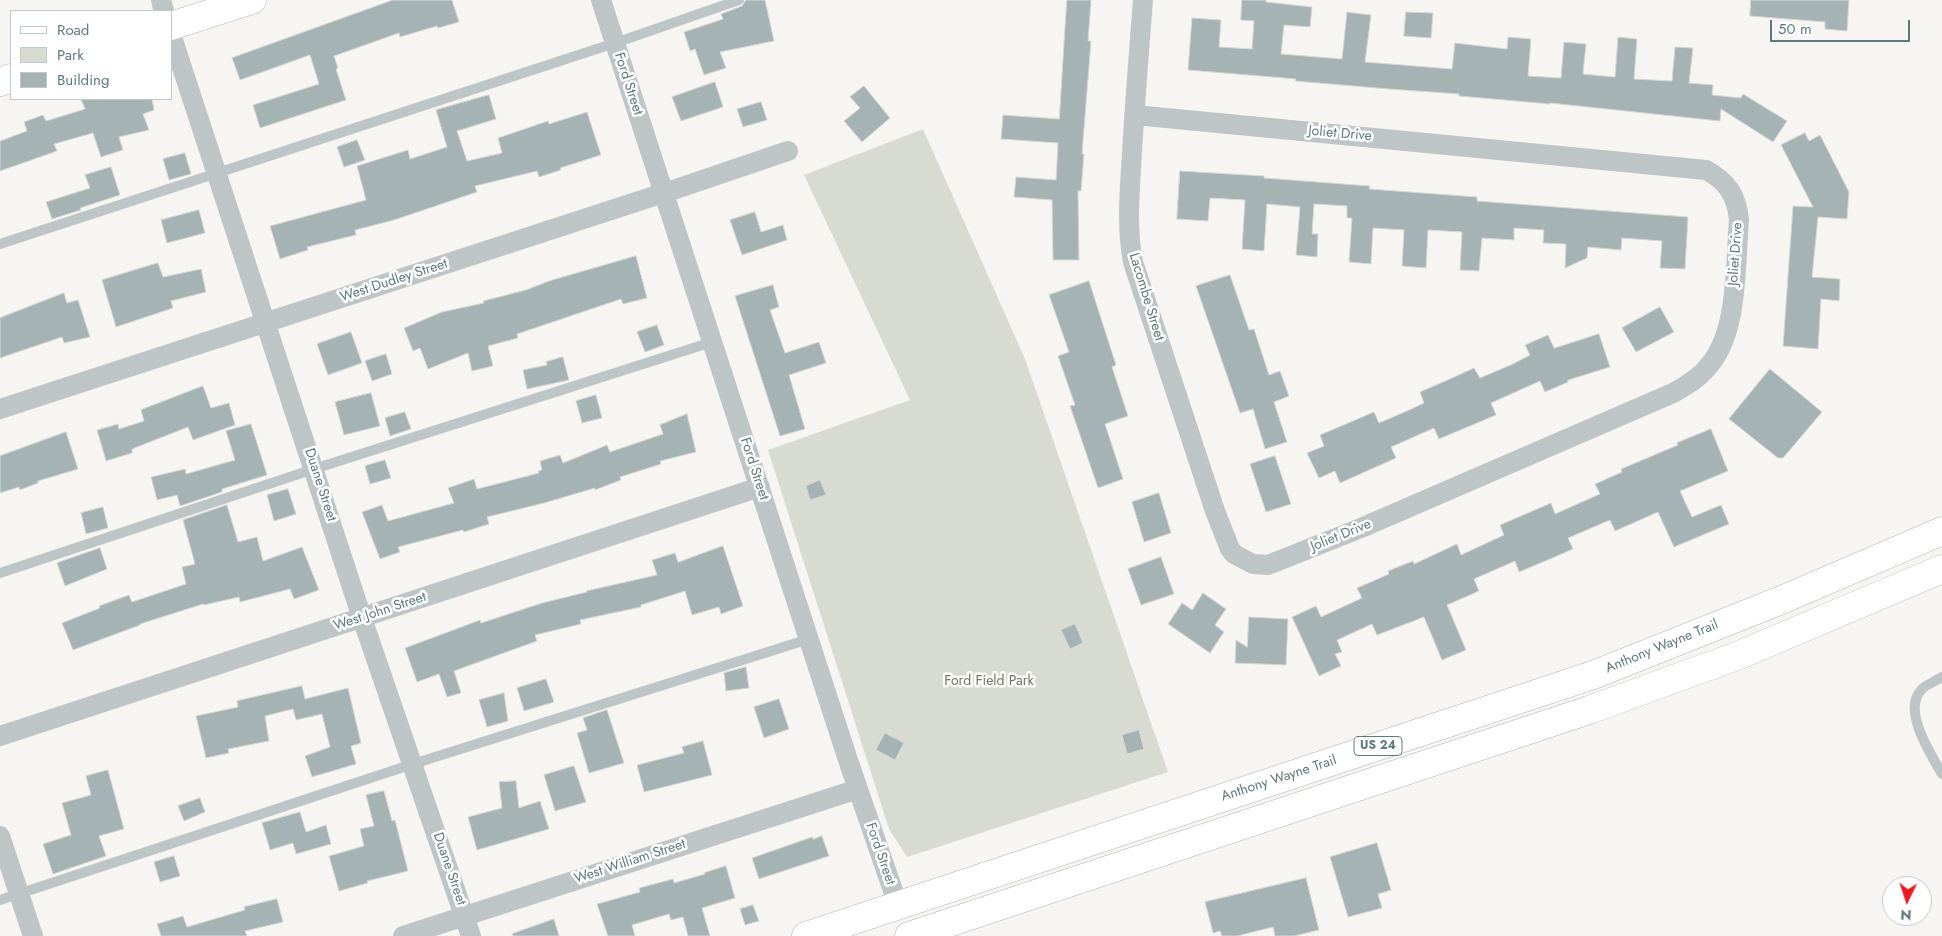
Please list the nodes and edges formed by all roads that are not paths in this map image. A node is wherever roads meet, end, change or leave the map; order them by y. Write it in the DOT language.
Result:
graph roads {
  1 [pos="252,0"];
  2 [pos="601,0"];
  3 [pos="739,0"];
  4 [pos="1143,0"];
  5 [pos="172,26"];
  6 [pos="172,37"];
  7 [pos="615,43"];
  8 [pos="1134,115"];
  9 [pos="788,151"];
  10 [pos="218,172"];
  11 [pos="663,193"];
  12 [pos="0,244"];
  13 [pos="266,322"];
  14 [pos="712,342"];
  15 [pos="0,409"];
  16 [pos="314,468"];
  17 [pos="760,487"];
  18 [pos="1942,531"];
  19 [pos="1259,565"];
  20 [pos="1942,569"];
  21 [pos="0,573"];
  22 [pos="362,618"];
  23 [pos="809,639"];
  24 [pos="1942,677"];
  25 [pos="0,736"];
  26 [pos="412,764"];
  27 [pos="1942,774"];
  28 [pos="858,789"];
  29 [pos="0,836"];
  30 [pos="19,894"];
  31 [pos="0,900"];
  32 [pos="898,905"];
  33 [pos="464,916"];
  34 [pos="33,936"];
  35 [pos="403,936"];
  36 [pos="471,936"];
  37 [pos="806,936"];
  38 [pos="911,936"];
  1 -- 5 [label="main road"];
  2 -- 7 [label="street, Ford Street"];
  3 -- 7 [label="lane"];
  4 -- 8 [label="street, Lacombe Street"];
  6 -- 10 [label="street, Duane Street"];
  7 -- 10 [label="lane"];
  7 -- 11 [label="street, Ford Street"];
  8 -- 19 [label="street, Lacombe Street"];
  8 -- 19 [label="street, Joliet Drive"];
  9 -- 11 [label="street, West Dudley Street"];
  10 -- 12 [label="lane"];
  10 -- 13 [label="street, Duane Street"];
  11 -- 13 [label="street, West Dudley Street"];
  11 -- 14 [label="street, Ford Street"];
  13 -- 15 [label="street, West Dudley Street"];
  13 -- 16 [label="street, Duane Street"];
  14 -- 16 [label="lane"];
  14 -- 17 [label="street, Ford Street"];
  16 -- 21 [label="lane"];
  16 -- 22 [label="street, Duane Street"];
  17 -- 22 [label="street, West John Street"];
  17 -- 23 [label="street, Ford Street"];
  18 -- 32 [label="main road, Anthony Wayne Trail / US 24"];
  20 -- 38 [label="main road, US 24"];
  22 -- 25 [label="street, West John Street"];
  22 -- 26 [label="street, Duane Street"];
  23 -- 26 [label="lane"];
  23 -- 28 [label="street, Ford Street"];
  24 -- 27 [label="lane"];
  26 -- 30 [label="lane"];
  26 -- 33 [label="street, Duane Street"];
  28 -- 32 [label="street, Ford Street"];
  28 -- 33 [label="street, West William Street"];
  29 -- 30 [label="street"];
  30 -- 31 [label="lane"];
  30 -- 34 [label="street"];
  32 -- 37 [label="main road, Anthony Wayne Trail / US 24"];
  32 -- 38 [label="main road, Ford Street"];
  33 -- 35 [label="street, West William Street"];
  33 -- 36 [label="street, Duane Street"];
}
